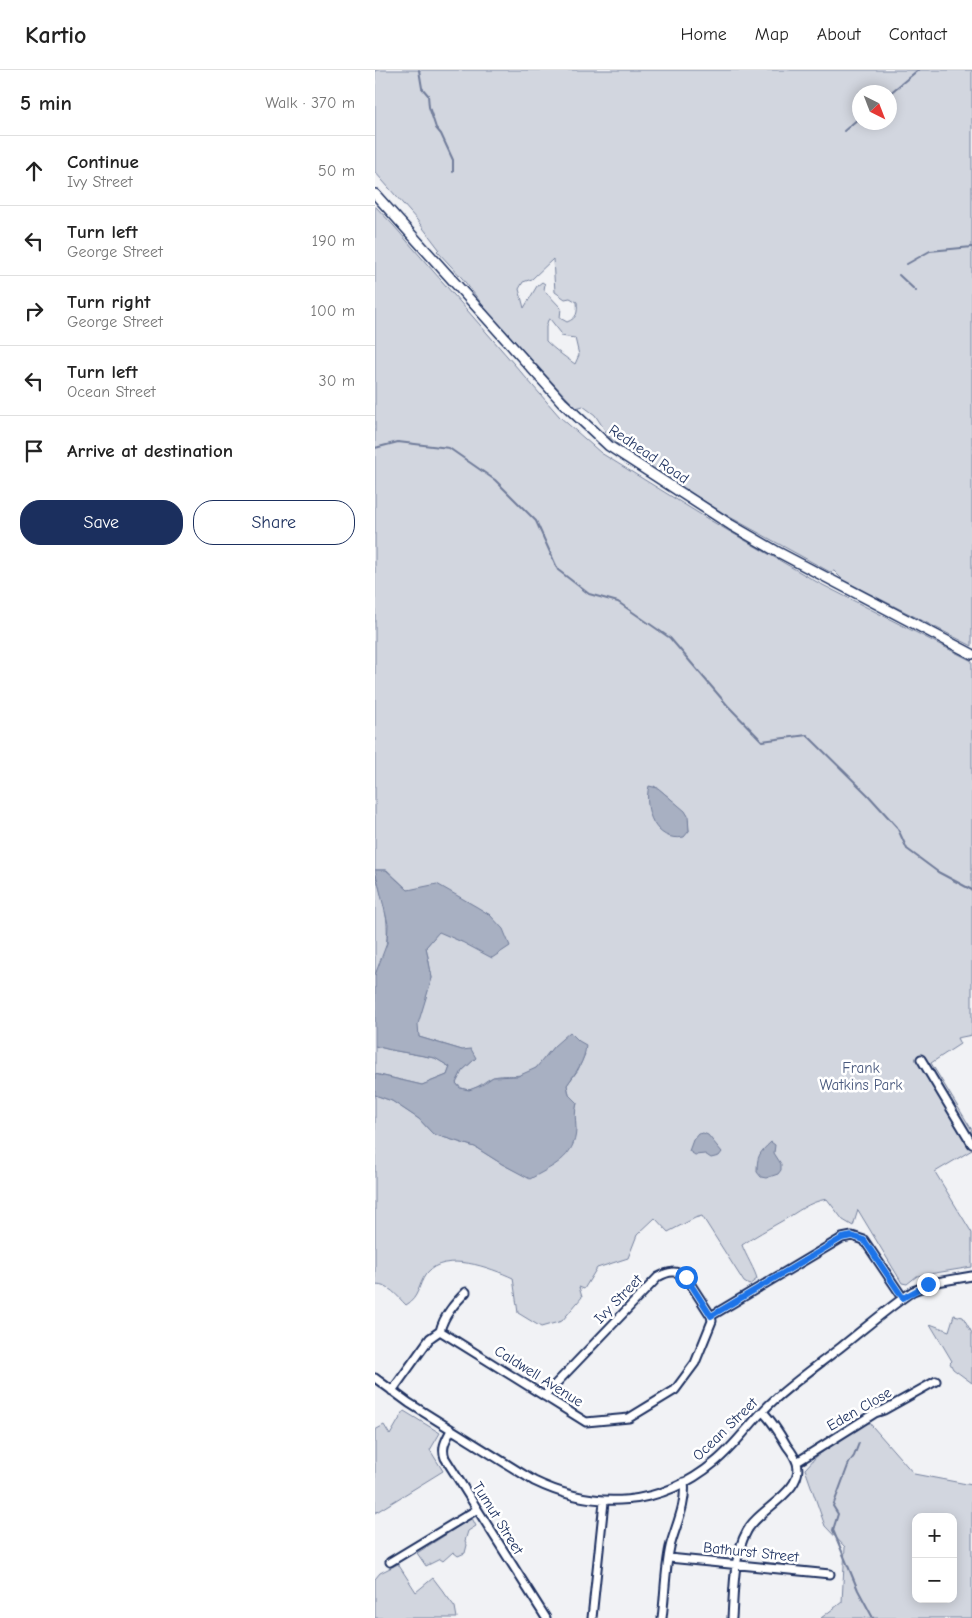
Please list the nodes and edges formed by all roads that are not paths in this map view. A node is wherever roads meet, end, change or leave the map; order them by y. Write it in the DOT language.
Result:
graph roads {
  1 [pos="375,194"];
  2 [pos="972,654"];
  3 [pos="921,1059"];
  4 [pos="972,1144"];
  5 [pos="972,1276"];
  6 [pos="466,1292"];
  7 [pos="903,1298"];
  8 [pos="711,1316"];
  9 [pos="440,1331"];
  10 [pos="375,1378"];
  11 [pos="936,1380"];
  12 [pos="392,1391"];
  13 [pos="544,1396"];
  14 [pos="763,1412"];
  15 [pos="451,1430"];
  16 [pos="797,1462"];
  17 [pos="685,1482"];
  18 [pos="604,1502"];
  19 [pos="477,1510"];
  20 [pos="669,1558"];
  21 [pos="390,1562"];
  22 [pos="737,1565"];
  23 [pos="830,1574"];
  24 [pos="546,1618"];
  25 [pos="592,1618"];
  26 [pos="662,1618"];
  27 [pos="732,1618"];
  1 -- 2 [label="main road, Redhead Road"];
  3 -- 4 [label="street"];
  5 -- 7 [label="street, Ocean Street"];
  6 -- 9 [label="street"];
  7 -- 8 [label="street"];
  7 -- 14 [label="street, Ocean Street"];
  8 -- 13 [label="street, Caldwell Avenue"];
  8 -- 13 [label="street, Ivy Street"];
  9 -- 12 [label="street"];
  9 -- 13 [label="street, Caldwell Avenue"];
  10 -- 12 [label="street, Ocean Street"];
  11 -- 16 [label="street, Eden Close"];
  12 -- 15 [label="street, Ocean Street"];
  14 -- 16 [label="street"];
  14 -- 17 [label="street, Ocean Street"];
  15 -- 18 [label="street, Ocean Street"];
  15 -- 19 [label="street, Tumut Street"];
  16 -- 22 [label="street"];
  17 -- 18 [label="street, Ocean Street"];
  17 -- 20 [label="street"];
  18 -- 25 [label="street"];
  19 -- 21 [label="street"];
  19 -- 24 [label="street, Tumut Street"];
  20 -- 22 [label="street, Bathurst Street"];
  20 -- 26 [label="street"];
  22 -- 23 [label="street, Bathurst Street"];
  22 -- 27 [label="street"];
}
